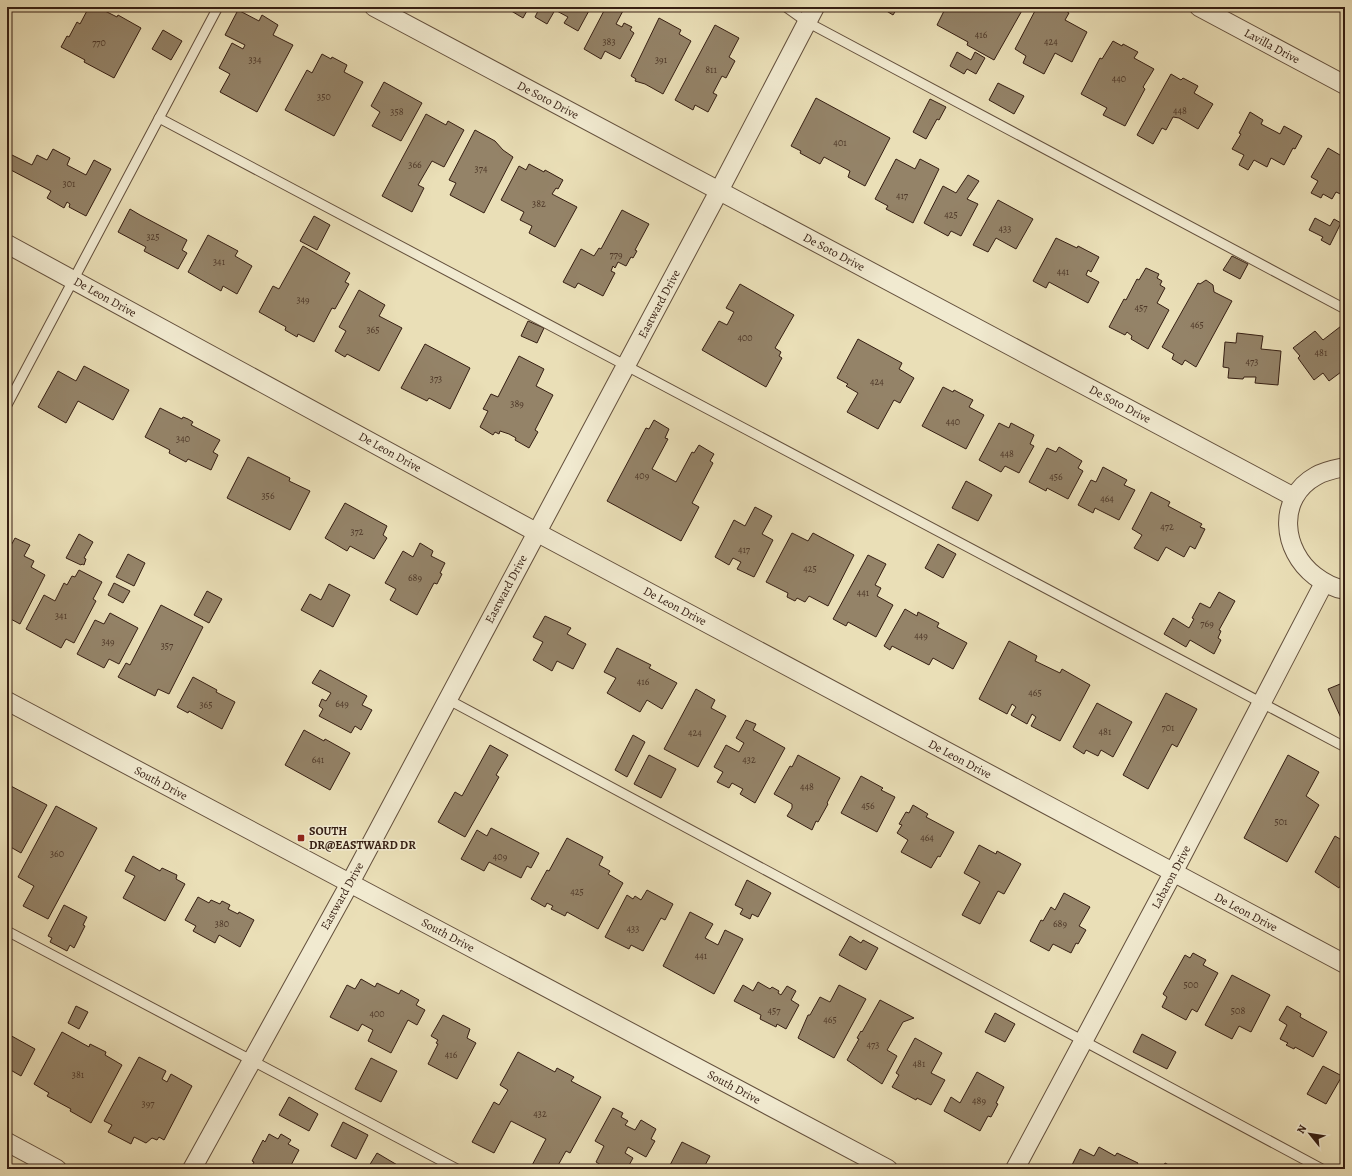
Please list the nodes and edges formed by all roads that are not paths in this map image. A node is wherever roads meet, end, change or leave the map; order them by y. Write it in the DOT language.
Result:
graph roads {
  1 [pos="218,7"];
  2 [pos="374,7"];
  3 [pos="786,7"];
  4 [pos="1199,7"];
  5 [pos="811,14"];
  6 [pos="1345,85"];
  7 [pos="159,118"];
  8 [pos="719,191"];
  9 [pos="7,244"];
  10 [pos="74,280"];
  11 [pos="1345,309"];
  12 [pos="626,365"];
  13 [pos="7,405"];
  14 [pos="1345,468"];
  15 [pos="1294,497"];
  16 [pos="536,532"];
  17 [pos="1324,583"];
  18 [pos="1345,590"];
  19 [pos="447,699"];
  20 [pos="7,701"];
  21 [pos="1262,702"];
  22 [pos="1345,747"];
  23 [pos="1173,873"];
  24 [pos="350,882"];
  25 [pos="7,931"];
  26 [pos="1345,964"];
  27 [pos="1083,1041"];
  28 [pos="252,1060"];
  29 [pos="7,1142"];
  30 [pos="57,1169"];
  31 [pos="192,1169"];
  32 [pos="457,1169"];
  33 [pos="888,1169"];
  34 [pos="1015,1169"];
  35 [pos="1322,1169"];
  1 -- 7 [label="lane"];
  2 -- 8 [label="street, De Soto Drive"];
  3 -- 5 [label="lane"];
  4 -- 6 [label="street, Lavilla Drive"];
  5 -- 8 [label="street, Eastward Drive"];
  5 -- 11 [label="lane"];
  7 -- 10 [label="lane"];
  7 -- 12 [label="lane"];
  8 -- 12 [label="street, Eastward Drive"];
  8 -- 15 [label="street, De Soto Drive"];
  9 -- 10 [label="street, De Leon Drive"];
  10 -- 13 [label="lane"];
  10 -- 16 [label="street, De Leon Drive"];
  12 -- 16 [label="street, Eastward Drive"];
  12 -- 21 [label="lane"];
  14 -- 15 [label="street"];
  15 -- 17 [label="street"];
  16 -- 19 [label="street, Eastward Drive"];
  16 -- 23 [label="street, De Leon Drive"];
  17 -- 18 [label="street"];
  17 -- 21 [label="street, Labaron Drive"];
  19 -- 24 [label="street, Eastward Drive"];
  19 -- 27 [label="lane"];
  20 -- 24 [label="street, South Drive"];
  21 -- 22 [label="lane"];
  21 -- 23 [label="street, Labaron Drive"];
  23 -- 26 [label="street, De Leon Drive"];
  23 -- 27 [label="street, Labaron Drive"];
  24 -- 28 [label="street, Eastward Drive"];
  24 -- 33 [label="street, South Drive"];
  25 -- 28 [label="lane"];
  27 -- 34 [label="street, Labaron Drive"];
  27 -- 35 [label="lane"];
  28 -- 31 [label="street, Eastward Drive"];
  28 -- 32 [label="lane"];
  29 -- 30 [label="street"];
}
